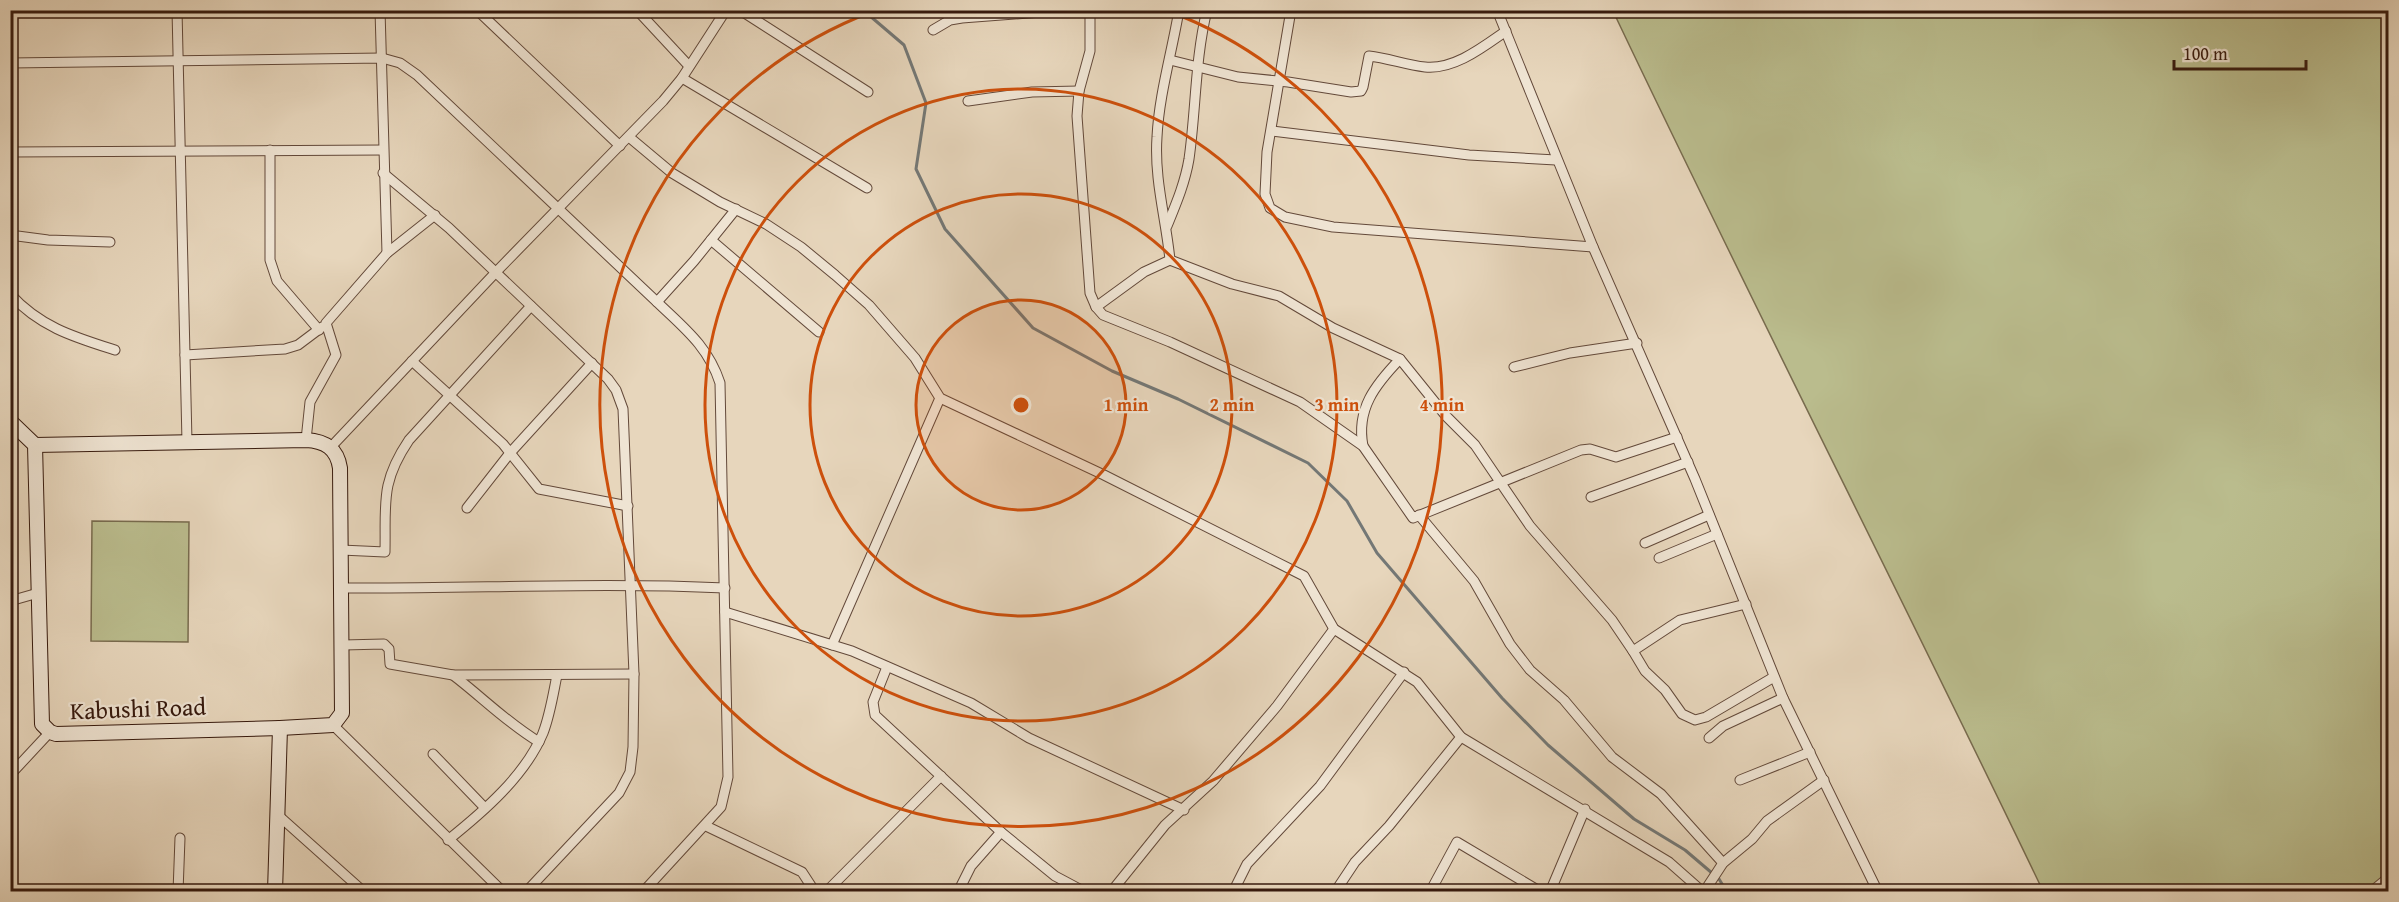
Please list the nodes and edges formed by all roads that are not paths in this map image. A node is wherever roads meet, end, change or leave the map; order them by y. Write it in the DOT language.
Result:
graph roads {
  1 [pos="177,10"];
  2 [pos="380,10"];
  3 [pos="477,10"];
  4 [pos="637,10"];
  5 [pos="726,10"];
  6 [pos="740,10"];
  7 [pos="1066,10"];
  8 [pos="1090,10"];
  9 [pos="1179,10"];
  10 [pos="1207,10"];
  11 [pos="1291,10"];
  12 [pos="1497,10"];
  13 [pos="933,30"];
  14 [pos="1506,31"];
  15 [pos="382,58"];
  16 [pos="1170,60"];
  17 [pos="178,62"];
  18 [pos="10,63"];
  19 [pos="689,66"];
  20 [pos="1198,69"];
  21 [pos="682,78"];
  22 [pos="1279,82"];
  23 [pos="1079,91"];
  24 [pos="868,92"];
  25 [pos="968,101"];
  26 [pos="1272,131"];
  27 [pos="629,137"];
  28 [pos="620,146"];
  29 [pos="270,150"];
  30 [pos="382,150"];
  31 [pos="182,151"];
  32 [pos="10,152"];
  33 [pos="1556,160"];
  34 [pos="383,173"];
  35 [pos="867,188"];
  36 [pos="736,209"];
  37 [pos="558,210"];
  38 [pos="435,215"];
  39 [pos="1167,226"];
  40 [pos="10,235"];
  41 [pos="711,240"];
  42 [pos="110,242"];
  43 [pos="1593,247"];
  44 [pos="387,253"];
  45 [pos="1170,260"];
  46 [pos="496,272"];
  47 [pos="10,294"];
  48 [pos="657,302"];
  49 [pos="531,306"];
  50 [pos="1096,307"];
  51 [pos="322,326"];
  52 [pos="819,332"];
  53 [pos="1637,343"];
  54 [pos="115,350"];
  55 [pos="185,356"];
  56 [pos="1400,358"];
  57 [pos="412,361"];
  58 [pos="591,363"];
  59 [pos="1514,367"];
  60 [pos="449,396"];
  61 [pos="940,398"];
  62 [pos="10,421"];
  63 [pos="1677,437"];
  64 [pos="306,440"];
  65 [pos="187,442"];
  66 [pos="34,445"];
  67 [pos="1363,446"];
  68 [pos="332,447"];
  69 [pos="510,453"];
  70 [pos="1688,462"];
  71 [pos="1500,483"];
  72 [pos="1591,497"];
  73 [pos="628,506"];
  74 [pos="467,508"];
  75 [pos="1419,515"];
  76 [pos="1710,515"];
  77 [pos="1718,534"];
  78 [pos="1645,543"];
  79 [pos="341,550"];
  80 [pos="1659,558"];
  81 [pos="630,584"];
  82 [pos="342,588"];
  83 [pos="725,588"];
  84 [pos="38,593"];
  85 [pos="10,601"];
  86 [pos="1746,604"];
  87 [pos="725,612"];
  88 [pos="1334,630"];
  89 [pos="343,645"];
  90 [pos="832,645"];
  91 [pos="1633,651"];
  92 [pos="887,667"];
  93 [pos="1404,672"];
  94 [pos="634,674"];
  95 [pos="453,675"];
  96 [pos="556,675"];
  97 [pos="1774,677"];
  98 [pos="1783,698"];
  99 [pos="333,725"];
  100 [pos="280,728"];
  101 [pos="50,732"];
  102 [pos="1461,737"];
  103 [pos="1709,738"];
  104 [pos="539,742"];
  105 [pos="1810,752"];
  106 [pos="433,754"];
  107 [pos="10,775"];
  108 [pos="940,776"];
  109 [pos="1740,780"];
  110 [pos="1824,780"];
  111 [pos="485,808"];
  112 [pos="1585,809"];
  113 [pos="1184,810"];
  114 [pos="279,816"];
  115 [pos="706,826"];
  116 [pos="1002,832"];
  117 [pos="180,838"];
  118 [pos="448,840"];
  119 [pos="1723,863"];
  120 [pos="2388,878"];
  121 [pos="178,891"];
  122 [pos="275,891"];
  123 [pos="364,891"];
  124 [pos="503,891"];
  125 [pos="526,891"];
  126 [pos="643,891"];
  127 [pos="815,891"];
  128 [pos="826,891"];
  129 [pos="958,891"];
  130 [pos="1085,891"];
  131 [pos="1111,891"];
  132 [pos="1233,891"];
  133 [pos="1335,891"];
  134 [pos="1430,891"];
  135 [pos="1541,891"];
  136 [pos="1550,891"];
  137 [pos="1703,891"];
  138 [pos="1878,891"];
  139 [pos="2371,891"];
  1 -- 17 [label="street"];
  2 -- 15 [label="street"];
  3 -- 28 [label="street"];
  4 -- 19 [label="street"];
  5 -- 19 [label="street"];
  6 -- 24 [label="street"];
  7 -- 13 [label="street"];
  8 -- 23 [label="street"];
  9 -- 16 [label="street"];
  10 -- 20 [label="street"];
  11 -- 22 [label="street"];
  12 -- 14 [label="street"];
  14 -- 22 [label="street"];
  14 -- 33 [label="street"];
  15 -- 17 [label="street"];
  15 -- 30 [label="street"];
  15 -- 37 [label="street"];
  16 -- 20 [label="street"];
  16 -- 39 [label="street"];
  17 -- 18 [label="street"];
  17 -- 31 [label="street"];
  19 -- 21 [label="street"];
  20 -- 22 [label="street"];
  20 -- 39 [label="street"];
  21 -- 27 [label="street"];
  21 -- 35 [label="street"];
  22 -- 26 [label="street"];
  23 -- 25 [label="street"];
  23 -- 50 [label="street"];
  26 -- 33 [label="street"];
  26 -- 43 [label="street"];
  27 -- 28 [label="street"];
  27 -- 36 [label="street"];
  28 -- 37 [label="street"];
  29 -- 30 [label="street"];
  29 -- 31 [label="street"];
  29 -- 51 [label="street"];
  30 -- 34 [label="street"];
  31 -- 32 [label="street"];
  31 -- 55 [label="street"];
  33 -- 43 [label="street"];
  34 -- 38 [label="street"];
  34 -- 44 [label="street"];
  36 -- 41 [label="street"];
  36 -- 61 [label="street"];
  37 -- 46 [label="street"];
  37 -- 48 [label="street"];
  38 -- 44 [label="street"];
  38 -- 46 [label="street"];
  39 -- 45 [label="street"];
  40 -- 42 [label="street"];
  41 -- 48 [label="street"];
  41 -- 52 [label="street"];
  43 -- 53 [label="street"];
  44 -- 51 [label="street"];
  45 -- 50 [label="street"];
  45 -- 56 [label="street"];
  46 -- 49 [label="street"];
  46 -- 57 [label="street"];
  47 -- 54 [label="street"];
  48 -- 83 [label="street"];
  49 -- 58 [label="street"];
  49 -- 60 [label="street"];
  50 -- 67 [label="street"];
  51 -- 55 [label="street"];
  51 -- 64 [label="street"];
  53 -- 59 [label="street"];
  53 -- 63 [label="street"];
  55 -- 65 [label="street"];
  56 -- 67 [label="street"];
  56 -- 71 [label="street"];
  57 -- 60 [label="street"];
  57 -- 68 [label="street"];
  58 -- 69 [label="street"];
  58 -- 73 [label="street"];
  60 -- 69 [label="street"];
  60 -- 79 [label="street"];
  61 -- 88 [label="street"];
  61 -- 90 [label="street"];
  62 -- 66 [label="main road"];
  63 -- 70 [label="street"];
  63 -- 71 [label="street"];
  64 -- 65 [label="main road"];
  64 -- 68 [label="main road"];
  65 -- 66 [label="main road"];
  66 -- 84 [label="main road, Kabushi Road"];
  67 -- 75 [label="street"];
  68 -- 79 [label="main road"];
  69 -- 73 [label="street"];
  69 -- 74 [label="street"];
  70 -- 72 [label="street"];
  70 -- 76 [label="street"];
  71 -- 75 [label="street"];
  71 -- 91 [label="street"];
  73 -- 81 [label="street"];
  75 -- 119 [label="street"];
  76 -- 77 [label="street"];
  76 -- 78 [label="street"];
  77 -- 80 [label="street"];
  77 -- 86 [label="street"];
  79 -- 82 [label="main road"];
  81 -- 82 [label="street"];
  81 -- 83 [label="street"];
  81 -- 94 [label="street"];
  82 -- 89 [label="main road"];
  83 -- 87 [label="street"];
  84 -- 85 [label="street"];
  84 -- 101 [label="main road, Kabushi Road"];
  86 -- 91 [label="street"];
  86 -- 97 [label="street"];
  87 -- 90 [label="street"];
  87 -- 115 [label="street"];
  88 -- 93 [label="street"];
  88 -- 113 [label="street"];
  89 -- 95 [label="street"];
  89 -- 99 [label="main road"];
  90 -- 92 [label="street"];
  91 -- 97 [label="street"];
  92 -- 108 [label="street"];
  92 -- 113 [label="street"];
  93 -- 102 [label="street"];
  93 -- 132 [label="street"];
  94 -- 96 [label="street"];
  94 -- 125 [label="street"];
  95 -- 96 [label="street"];
  95 -- 104 [label="street"];
  96 -- 104 [label="street"];
  97 -- 98 [label="street"];
  98 -- 103 [label="street"];
  98 -- 105 [label="street"];
  99 -- 100 [label="main road, Kabushi Road"];
  99 -- 118 [label="street"];
  100 -- 101 [label="main road, Kabushi Road"];
  100 -- 114 [label="main road"];
  101 -- 107 [label="street"];
  102 -- 112 [label="street"];
  102 -- 133 [label="street"];
  104 -- 111 [label="street"];
  105 -- 109 [label="street"];
  105 -- 110 [label="street"];
  106 -- 111 [label="street"];
  108 -- 116 [label="street"];
  108 -- 128 [label="street"];
  110 -- 119 [label="street"];
  110 -- 138 [label="street"];
  111 -- 118 [label="street"];
  112 -- 136 [label="street"];
  112 -- 137 [label="street"];
  113 -- 131 [label="street"];
  114 -- 122 [label="main road"];
  114 -- 123 [label="street"];
  115 -- 126 [label="street"];
  115 -- 127 [label="street"];
  116 -- 129 [label="street"];
  116 -- 130 [label="street"];
  117 -- 121 [label="street"];
  118 -- 124 [label="street"];
  119 -- 137 [label="street"];
  120 -- 139 [label="street"];
  134 -- 135 [label="street"];
}
